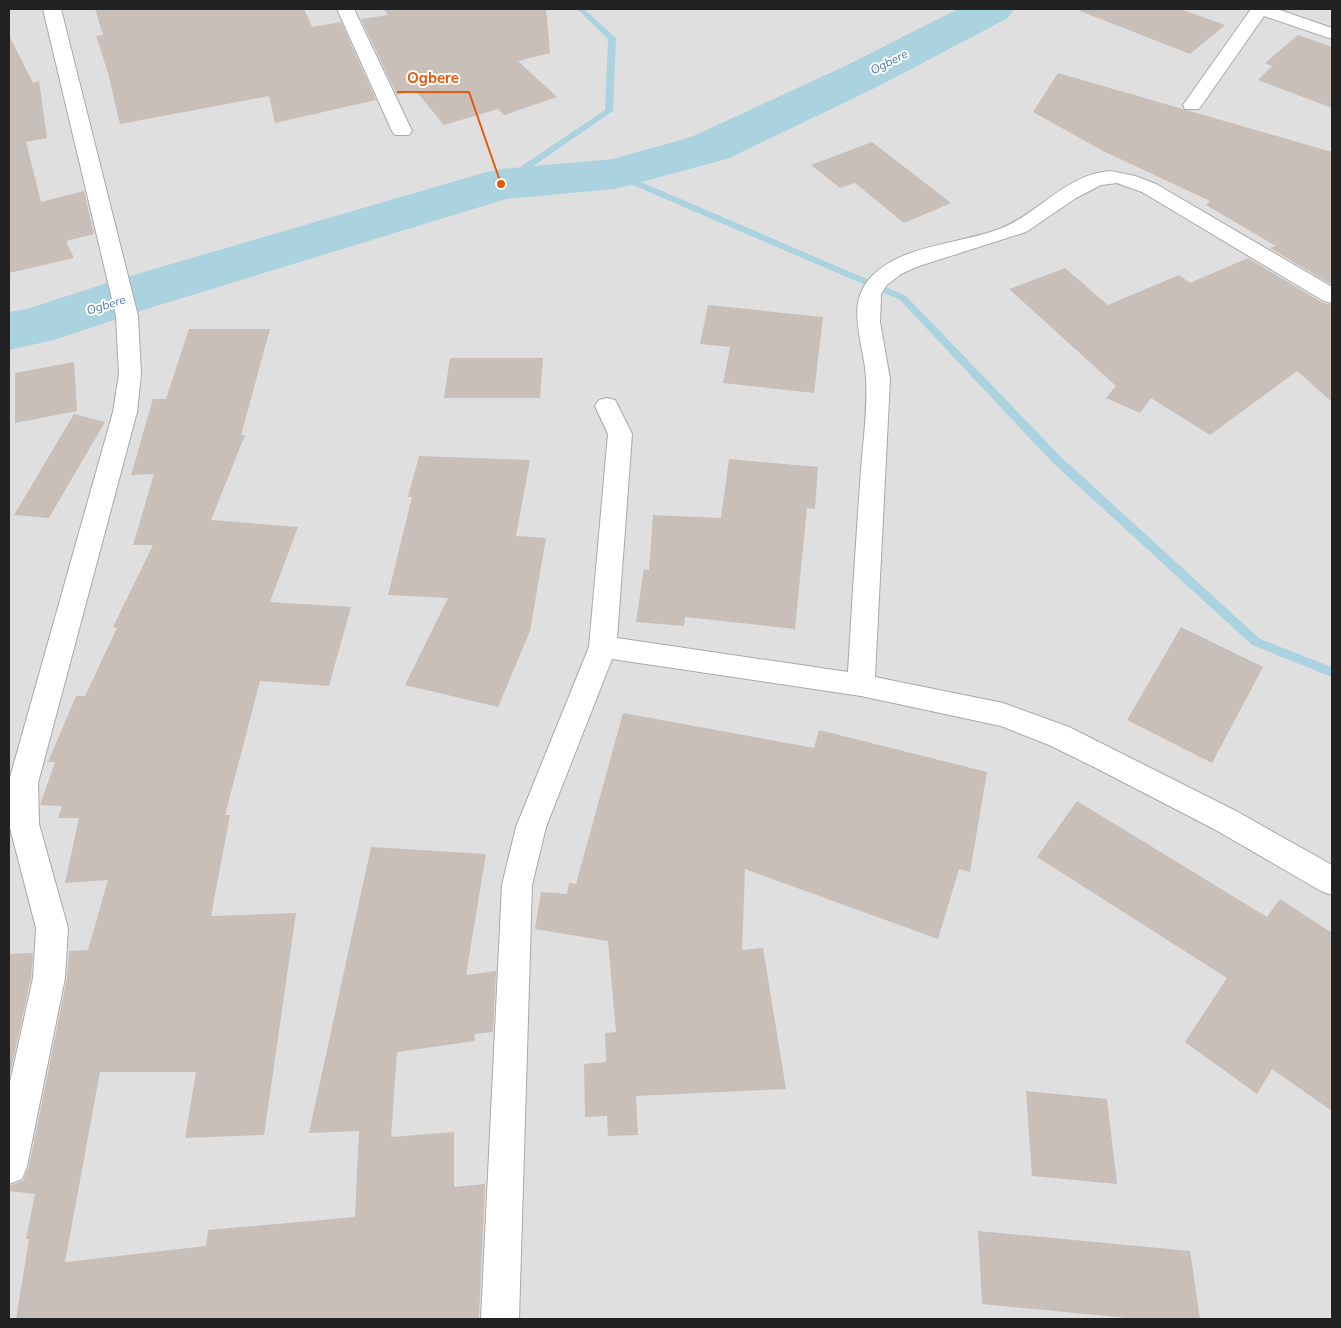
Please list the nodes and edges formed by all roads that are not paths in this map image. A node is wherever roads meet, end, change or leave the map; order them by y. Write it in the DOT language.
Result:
graph roads {
  1 [pos="52,9"];
  2 [pos="345,9"];
  3 [pos="1260,9"];
  4 [pos="1332,34"];
  5 [pos="1192,105"];
  6 [pos="402,131"];
  7 [pos="1332,296"];
  8 [pos="607,406"];
  9 [pos="602,647"];
  10 [pos="861,685"];
  11 [pos="1332,881"];
  12 [pos="9,1166"];
  13 [pos="500,1319"];
  1 -- 12 [label="street"];
  2 -- 6 [label="street"];
  3 -- 4 [label="street"];
  3 -- 5 [label="street"];
  7 -- 10 [label="street"];
  8 -- 9 [label="street"];
  9 -- 10 [label="street"];
  9 -- 13 [label="street"];
  10 -- 11 [label="street"];
}
